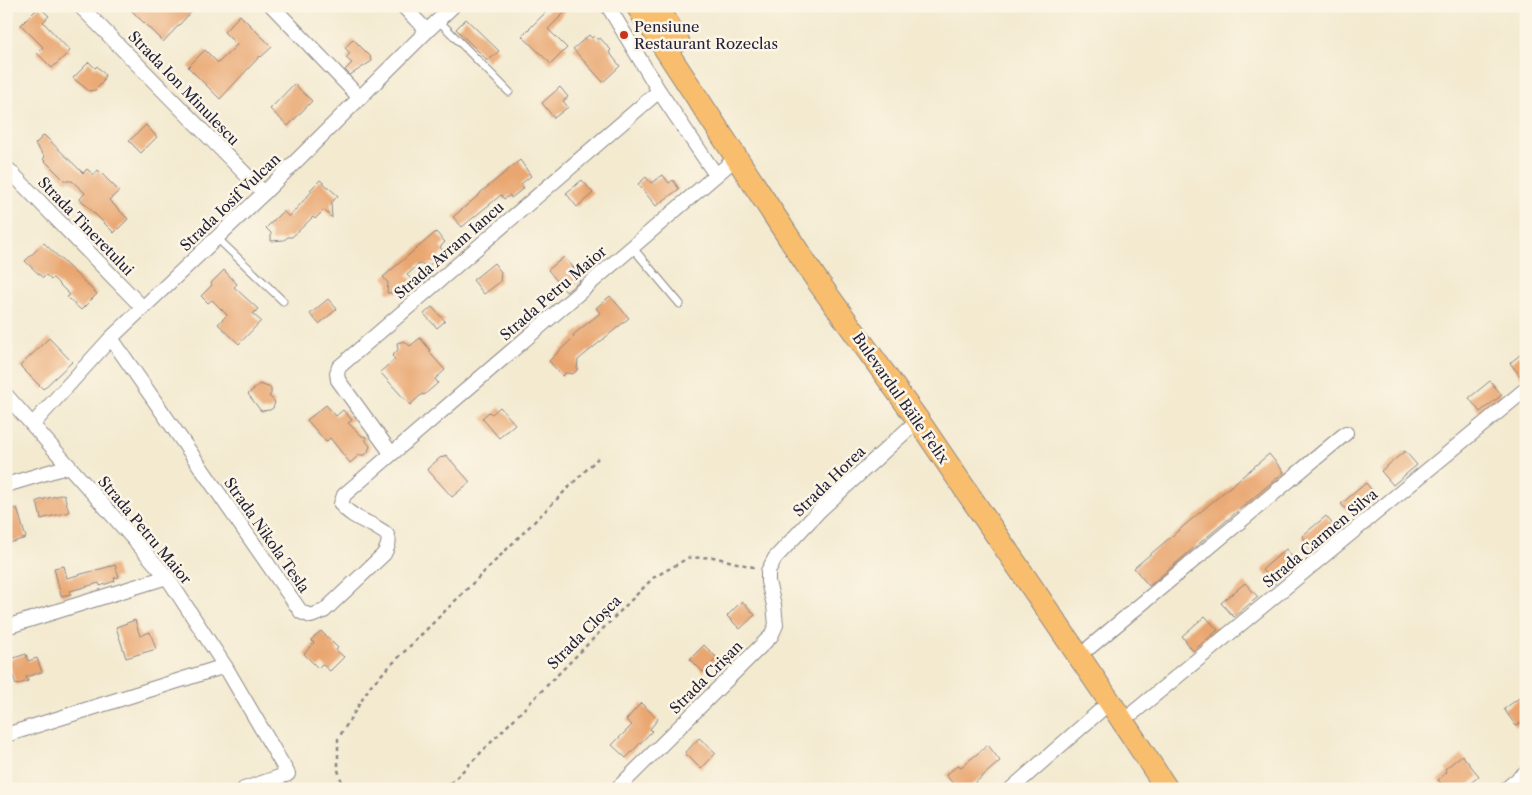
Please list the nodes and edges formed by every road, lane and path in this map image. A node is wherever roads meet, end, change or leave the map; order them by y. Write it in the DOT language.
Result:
graph roads {
  1 [pos="80,6"];
  2 [pos="272,6"];
  3 [pos="403,6"];
  4 [pos="453,6"];
  5 [pos="608,6"];
  6 [pos="637,6"];
  7 [pos="657,6"];
  8 [pos="438,20"];
  9 [pos="427,31"];
  10 [pos="659,91"];
  11 [pos="508,92"];
  12 [pos="360,98"];
  13 [pos="736,158"];
  14 [pos="6,167"];
  15 [pos="716,175"];
  16 [pos="264,193"];
  17 [pos="217,238"];
  18 [pos="632,248"];
  19 [pos="283,301"];
  20 [pos="680,304"];
  21 [pos="143,308"];
  22 [pos="111,338"];
  23 [pos="1526,389"];
  24 [pos="8,398"];
  25 [pos="918,420"];
  26 [pos="32,424"];
  27 [pos="1346,433"];
  28 [pos="391,453"];
  29 [pos="598,458"];
  30 [pos="69,466"];
  31 [pos="6,484"];
  32 [pos="768,571"];
  33 [pos="167,577"];
  34 [pos="6,627"];
  35 [pos="1090,647"];
  36 [pos="225,666"];
  37 [pos="1110,702"];
  38 [pos="1134,712"];
  39 [pos="6,735"];
  40 [pos="1526,772"];
  41 [pos="244,789"];
  42 [pos="344,789"];
  43 [pos="445,789"];
  44 [pos="617,789"];
  45 [pos="1011,789"];
  46 [pos="1167,789"];
  47 [pos="1184,789"];
  48 [pos="1506,789"];
  1 -- 16 [label="street, Strada Ion Minulescu"];
  2 -- 12 [label="street"];
  3 -- 9 [label="street"];
  4 -- 8 [label="street, Strada Iosif Vulcan"];
  5 -- 10 [label="street"];
  6 -- 13 [label="main road, Bulevardul Băile Felix"];
  7 -- 35 [label="main road, Bulevardul Băile Felix"];
  8 -- 9 [label="street, Strada Iosif Vulcan"];
  8 -- 11 [label="lane"];
  9 -- 12 [label="street, Strada Iosif Vulcan"];
  10 -- 15 [label="street"];
  10 -- 28 [label="street, Strada Avram Iancu"];
  12 -- 16 [label="street, Strada Iosif Vulcan"];
  13 -- 15 [label="street, Strada Petru Maior"];
  13 -- 25 [label="main road, Bulevardul Băile Felix"];
  14 -- 21 [label="street, Strada Tineretului"];
  15 -- 18 [label="street, Strada Petru Maior"];
  16 -- 17 [label="street, Strada Iosif Vulcan"];
  17 -- 19 [label="lane"];
  17 -- 21 [label="street, Strada Iosif Vulcan"];
  18 -- 20 [label="lane"];
  18 -- 28 [label="street, Strada Petru Maior"];
  21 -- 22 [label="street, Strada Iosif Vulcan"];
  22 -- 26 [label="street, Strada Iosif Vulcan"];
  22 -- 28 [label="street, Strada Nikola Tesla"];
  23 -- 38 [label="street, Strada Carmen Silva"];
  24 -- 26 [label="street, Strada Petru Maior"];
  25 -- 32 [label="street, Strada Horea"];
  25 -- 37 [label="main road, Bulevardul Băile Felix"];
  26 -- 30 [label="street, Strada Petru Maior"];
  27 -- 35 [label="street"];
  29 -- 42 [label="path"];
  30 -- 31 [label="street"];
  30 -- 33 [label="street, Strada Petru Maior"];
  32 -- 43 [label="path, Strada Cloșca"];
  32 -- 44 [label="street, Strada Crișan"];
  33 -- 34 [label="street"];
  33 -- 36 [label="street, Strada Petru Maior"];
  35 -- 38 [label="main road, Bulevardul Băile Felix"];
  36 -- 39 [label="street"];
  36 -- 41 [label="street, Strada Petru Maior"];
  37 -- 45 [label="street"];
  37 -- 46 [label="main road, Bulevardul Băile Felix"];
  38 -- 47 [label="main road, Bulevardul Băile Felix"];
  40 -- 48 [label="street"];
}
